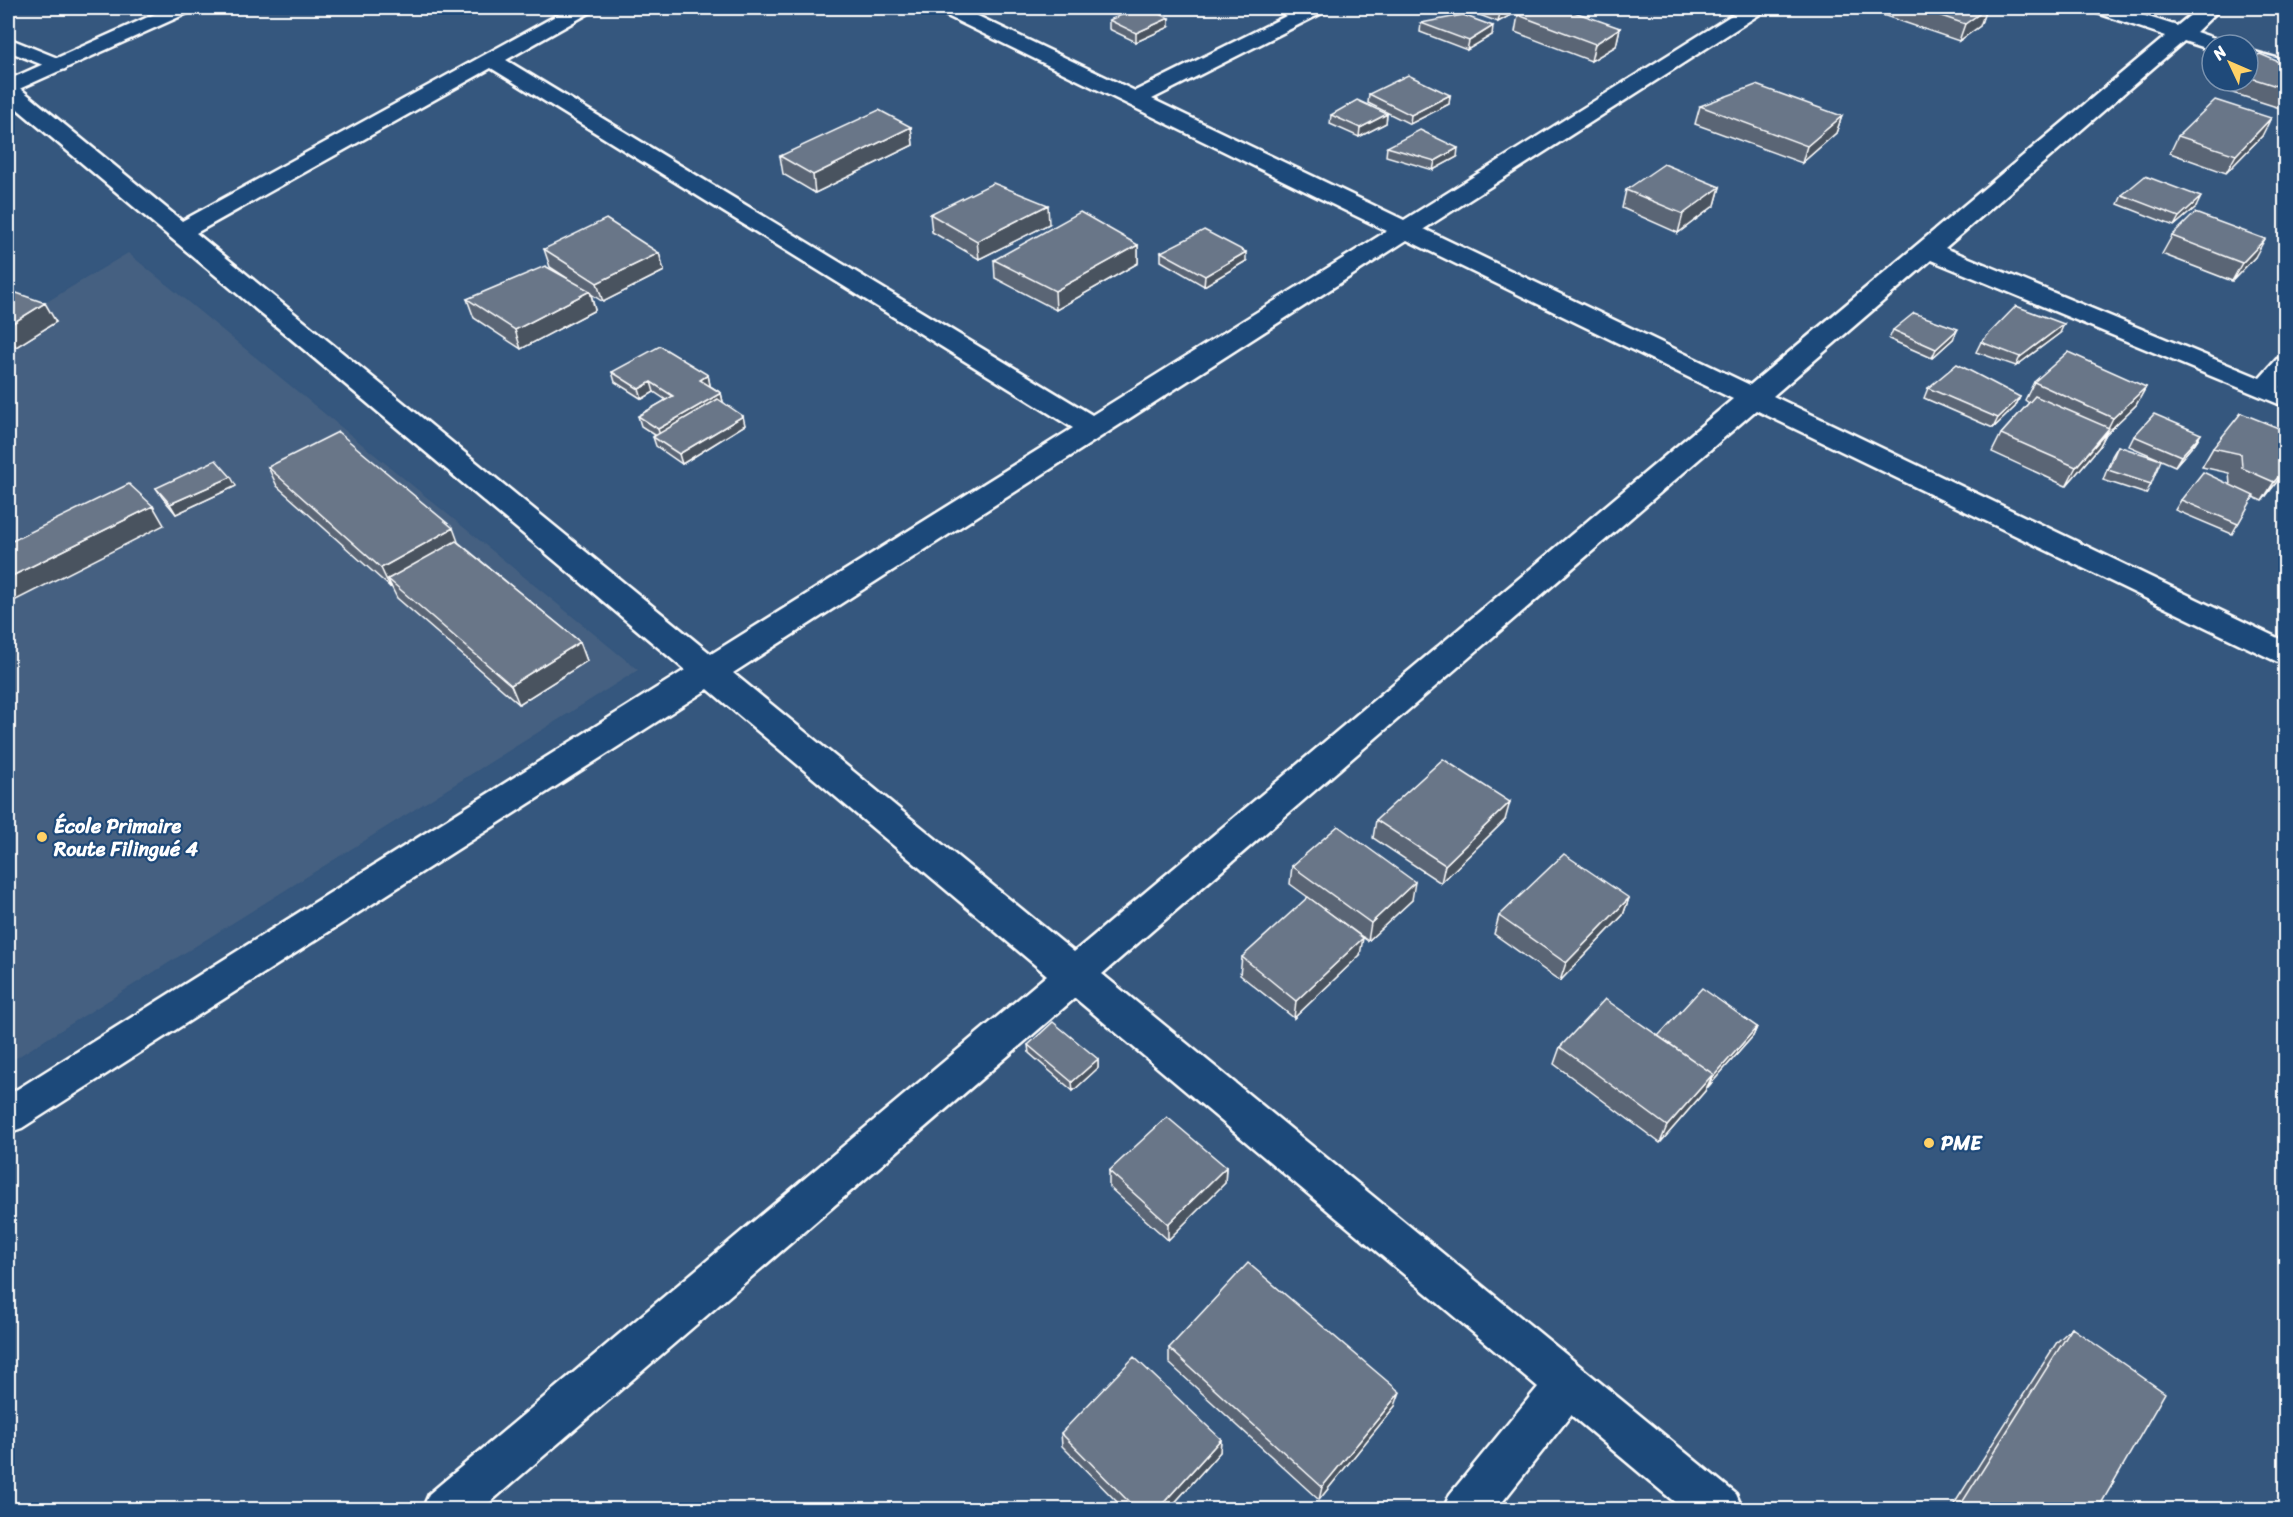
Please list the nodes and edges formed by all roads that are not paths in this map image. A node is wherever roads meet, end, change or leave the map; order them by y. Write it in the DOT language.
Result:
graph roads {
  1 [pos="183,8"];
  2 [pos="584,8"];
  3 [pos="946,8"];
  4 [pos="1317,8"];
  5 [pos="1756,8"];
  6 [pos="2101,8"];
  7 [pos="2211,8"];
  8 [pos="2180,33"];
  9 [pos="2200,40"];
  10 [pos="8,44"];
  11 [pos="490,59"];
  12 [pos="2260,60"];
  13 [pos="58,65"];
  14 [pos="2286,68"];
  15 [pos="8,89"];
  16 [pos="1136,99"];
  17 [pos="1406,230"];
  18 [pos="180,232"];
  19 [pos="1926,249"];
  20 [pos="2286,365"];
  21 [pos="2275,394"];
  22 [pos="1752,397"];
  23 [pos="1093,428"];
  24 [pos="2286,655"];
  25 [pos="709,671"];
  26 [pos="1074,974"];
  27 [pos="8,1116"];
  28 [pos="1569,1383"];
  29 [pos="445,1509"];
  30 [pos="1466,1509"];
  31 [pos="1720,1509"];
  1 -- 13 [label="street"];
  2 -- 11 [label="street"];
  3 -- 16 [label="street"];
  4 -- 16 [label="street"];
  5 -- 17 [label="street"];
  6 -- 8 [label="street"];
  7 -- 8 [label="street"];
  8 -- 9 [label="street"];
  8 -- 19 [label="street"];
  10 -- 13 [label="street"];
  11 -- 18 [label="street"];
  11 -- 23 [label="street"];
  12 -- 14 [label="street"];
  13 -- 15 [label="street"];
  15 -- 18 [label="street"];
  16 -- 17 [label="street"];
  17 -- 22 [label="street"];
  17 -- 23 [label="street"];
  18 -- 25 [label="street"];
  19 -- 21 [label="street"];
  19 -- 22 [label="street"];
  20 -- 21 [label="street"];
  22 -- 24 [label="street"];
  22 -- 26 [label="street"];
  23 -- 25 [label="street"];
  25 -- 26 [label="street"];
  25 -- 27 [label="street"];
  26 -- 28 [label="street"];
  26 -- 29 [label="street"];
  28 -- 30 [label="street"];
  28 -- 31 [label="street"];
}
